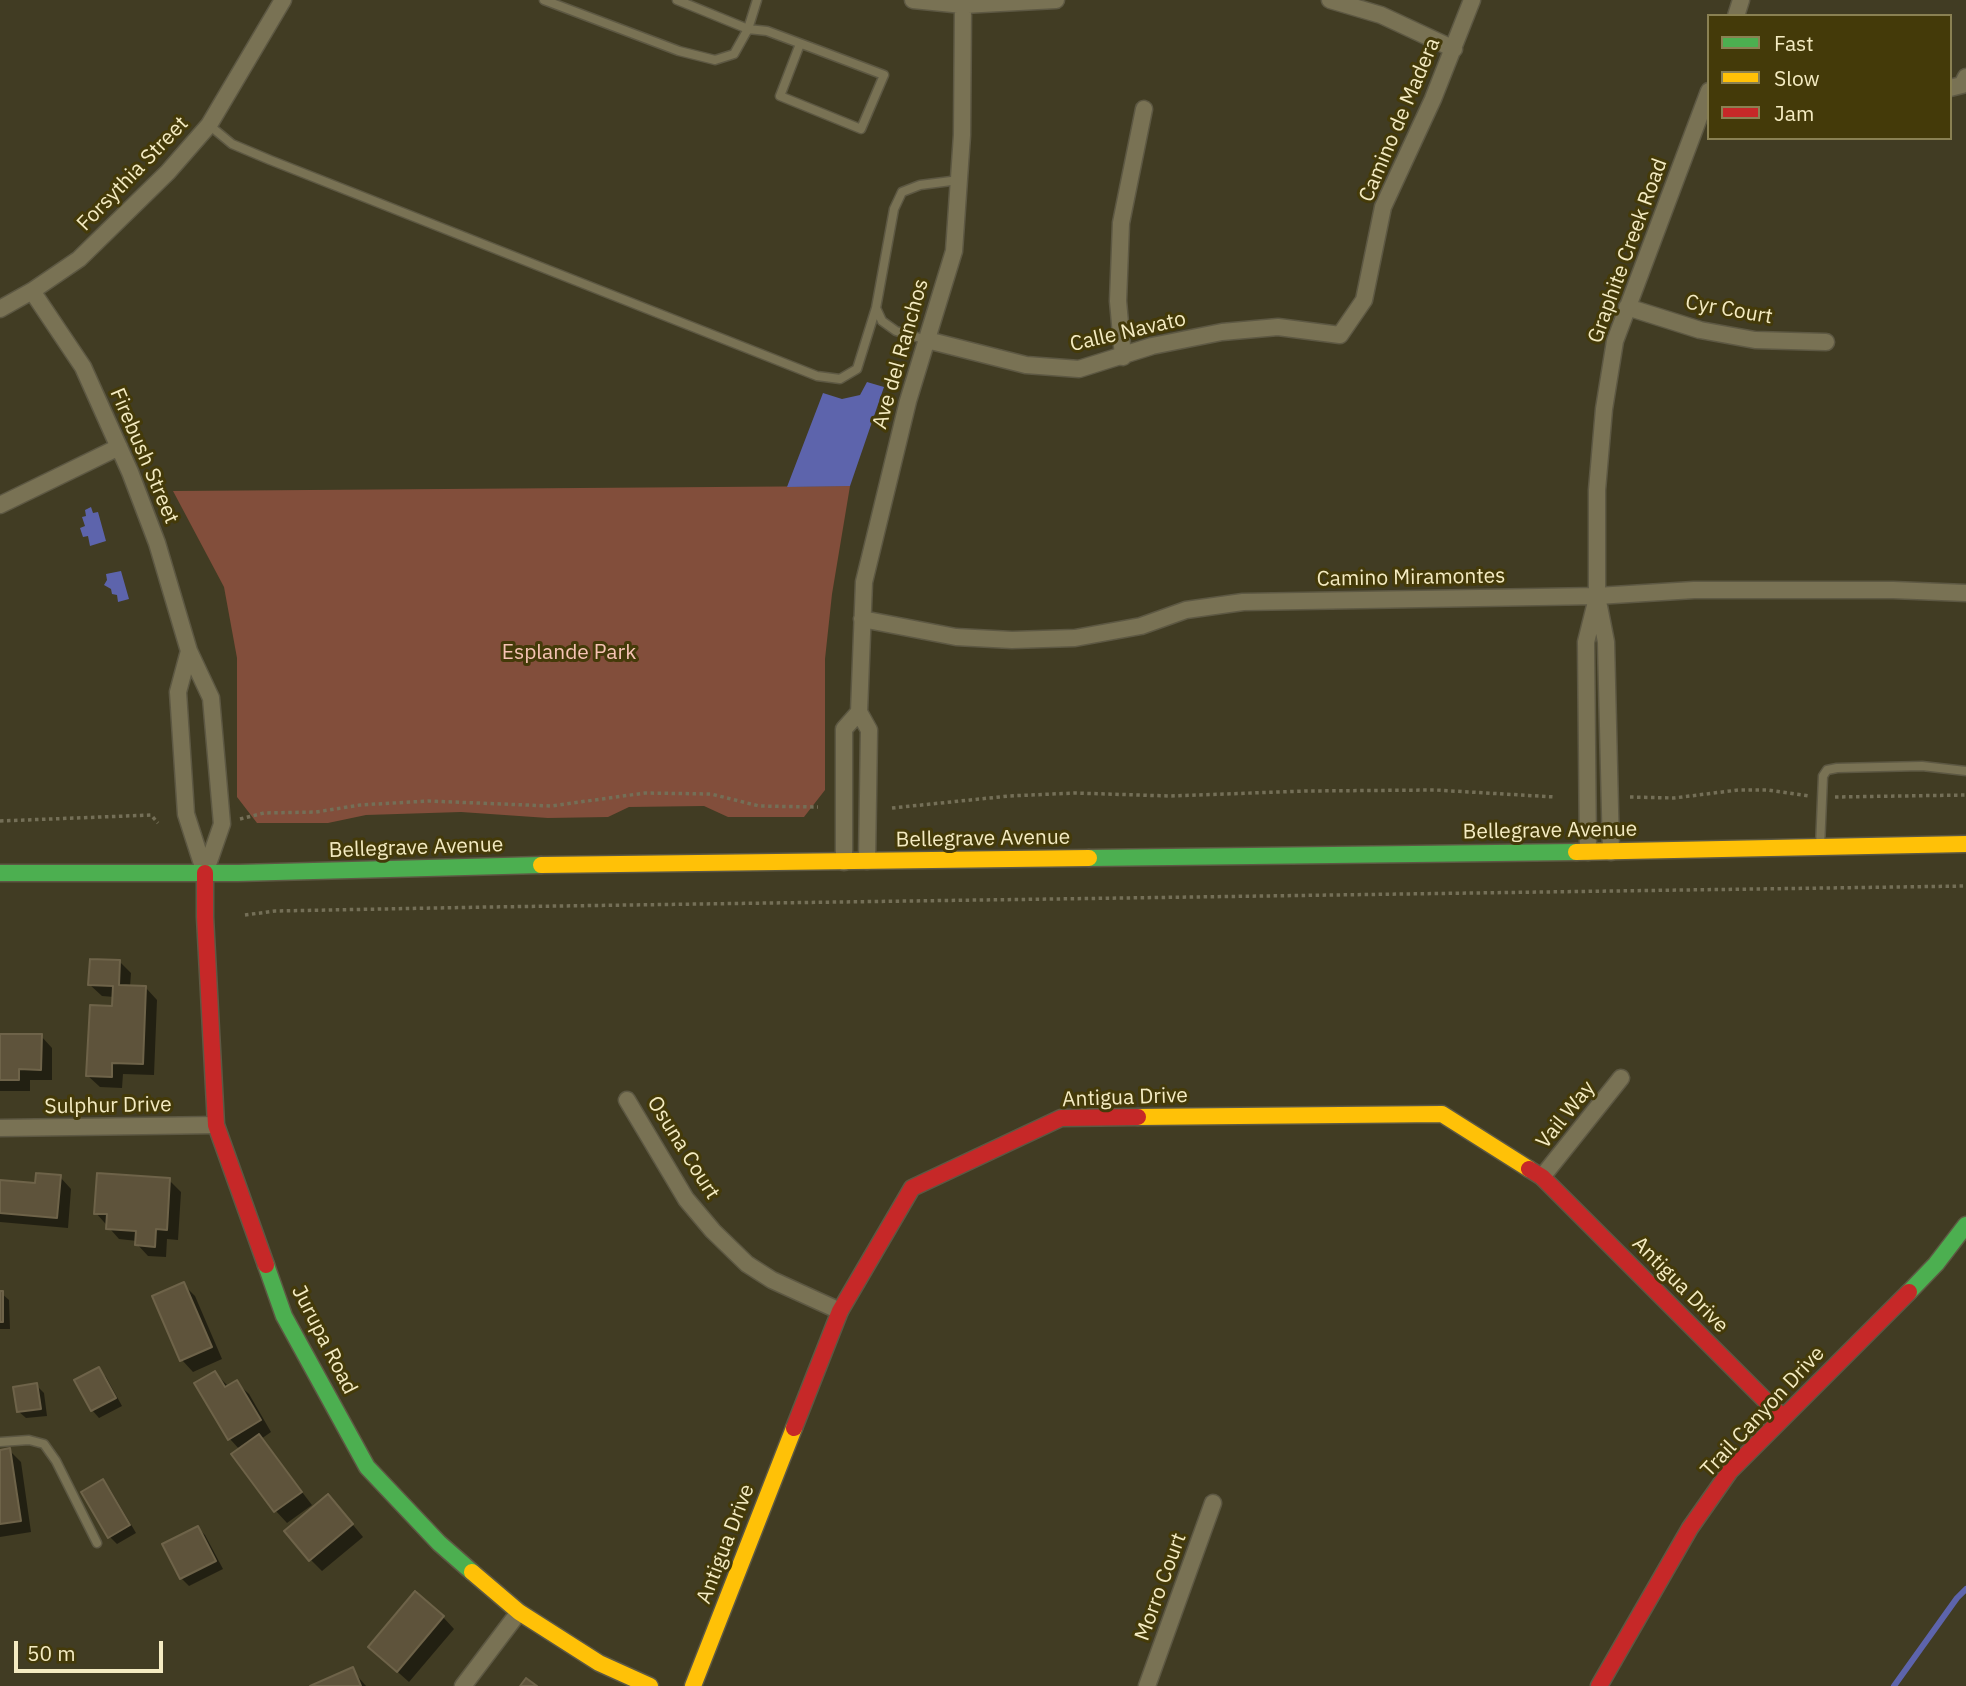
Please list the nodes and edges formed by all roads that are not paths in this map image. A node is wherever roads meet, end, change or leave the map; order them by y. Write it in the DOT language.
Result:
graph roads {
  1 [pos="283,0"];
  2 [pos="544,0"];
  3 [pos="677,0"];
  4 [pos="757,0"];
  5 [pos="914,0"];
  6 [pos="1056,0"];
  7 [pos="1330,0"];
  8 [pos="1472,0"];
  9 [pos="963,5"];
  10 [pos="748,29"];
  11 [pos="800,44"];
  12 [pos="1454,49"];
  13 [pos="1966,77"];
  14 [pos="1952,88"];
  15 [pos="1707,97"];
  16 [pos="1144,109"];
  17 [pos="209,125"];
  18 [pos="960,180"];
  19 [pos="32,291"];
  20 [pos="1627,307"];
  21 [pos="876,308"];
  22 [pos="0,309"];
  23 [pos="1340,335"];
  24 [pos="927,340"];
  25 [pos="1826,342"];
  26 [pos="1123,357"];
  27 [pos="119,447"];
  28 [pos="0,505"];
  29 [pos="1966,593"];
  30 [pos="1597,596"];
  31 [pos="862,619"];
  32 [pos="189,651"];
  33 [pos="859,712"];
  34 [pos="1966,771"];
  35 [pos="1966,844"];
  36 [pos="1820,847"];
  37 [pos="1588,852"];
  38 [pos="1611,852"];
  39 [pos="867,861"];
  40 [pos="844,862"];
  41 [pos="0,873"];
  42 [pos="205,873"];
  43 [pos="1621,1078"];
  44 [pos="627,1100"];
  45 [pos="216,1125"];
  46 [pos="0,1128"];
  47 [pos="1542,1178"];
  48 [pos="1966,1225"];
  49 [pos="840,1311"];
  50 [pos="1782,1417"];
  51 [pos="0,1442"];
  52 [pos="1213,1503"];
  53 [pos="97,1543"];
  54 [pos="519,1612"];
  55 [pos="463,1686"];
  56 [pos="650,1686"];
  57 [pos="693,1686"];
  58 [pos="1147,1686"];
  59 [pos="1599,1686"];
  1 -- 17 [label="street, Forsythia Street"];
  2 -- 10 [label="lane"];
  3 -- 10 [label="lane"];
  4 -- 10 [label="lane"];
  5 -- 9 [label="street"];
  6 -- 9 [label="street"];
  7 -- 12 [label="street"];
  8 -- 12 [label="street, Camino de Madera"];
  9 -- 18 [label="street, Ave del Ranchos"];
  10 -- 11 [label="lane"];
  11 -- 11 [label="lane"];
  12 -- 23 [label="street, Camino de Madera"];
  13 -- 14 [label="street"];
  15 -- 20 [label="street, Graphite Creek Road"];
  16 -- 26 [label="street"];
  17 -- 19 [label="street, Forsythia Street"];
  17 -- 21 [label="lane"];
  18 -- 21 [label="lane"];
  18 -- 24 [label="street, Ave del Ranchos"];
  19 -- 22 [label="street, Forsythia Street"];
  19 -- 27 [label="street, Firebush Street"];
  20 -- 25 [label="street, Cyr Court"];
  20 -- 30 [label="street, Graphite Creek Road"];
  21 -- 24 [label="lane"];
  23 -- 26 [label="street, Calle Navato"];
  24 -- 26 [label="street, Calle Navato"];
  24 -- 31 [label="street, Ave del Ranchos"];
  27 -- 28 [label="street"];
  27 -- 32 [label="street, Firebush Street"];
  29 -- 30 [label="street, Camino Miramontes"];
  30 -- 31 [label="street, Camino Miramontes"];
  30 -- 37 [label="street, Graphite Creek Road"];
  30 -- 38 [label="street, Graphite Creek Road"];
  31 -- 33 [label="street, Ave del Ranchos"];
  32 -- 42 [label="street"];
  32 -- 42 [label="street, Firebush Street"];
  33 -- 39 [label="street, Ave del Ranchos"];
  33 -- 40 [label="street, Ave del Ranchos"];
  34 -- 36 [label="lane"];
  35 -- 36 [label="street, Bellegrave Avenue"];
  36 -- 38 [label="street, Bellegrave Avenue"];
  37 -- 38 [label="street, Bellegrave Avenue"];
  37 -- 39 [label="street, Bellegrave Avenue"];
  39 -- 40 [label="street, Bellegrave Avenue"];
  40 -- 42 [label="street, Bellegrave Avenue"];
  41 -- 42 [label="street, Bellegrave Avenue"];
  42 -- 45 [label="street, Jurupa Road"];
  43 -- 47 [label="street, Vail Way"];
  44 -- 49 [label="street, Osuna Court"];
  45 -- 46 [label="street, Sulphur Drive"];
  45 -- 54 [label="street, Jurupa Road"];
  47 -- 49 [label="street, Antigua Drive"];
  47 -- 50 [label="street, Antigua Drive"];
  48 -- 50 [label="street, Trail Canyon Drive"];
  49 -- 57 [label="street, Antigua Drive"];
  50 -- 59 [label="street, Trail Canyon Drive"];
  51 -- 53 [label="lane"];
  52 -- 58 [label="street, Morro Court"];
  54 -- 55 [label="street"];
  54 -- 56 [label="street, Jurupa Road"];
}
